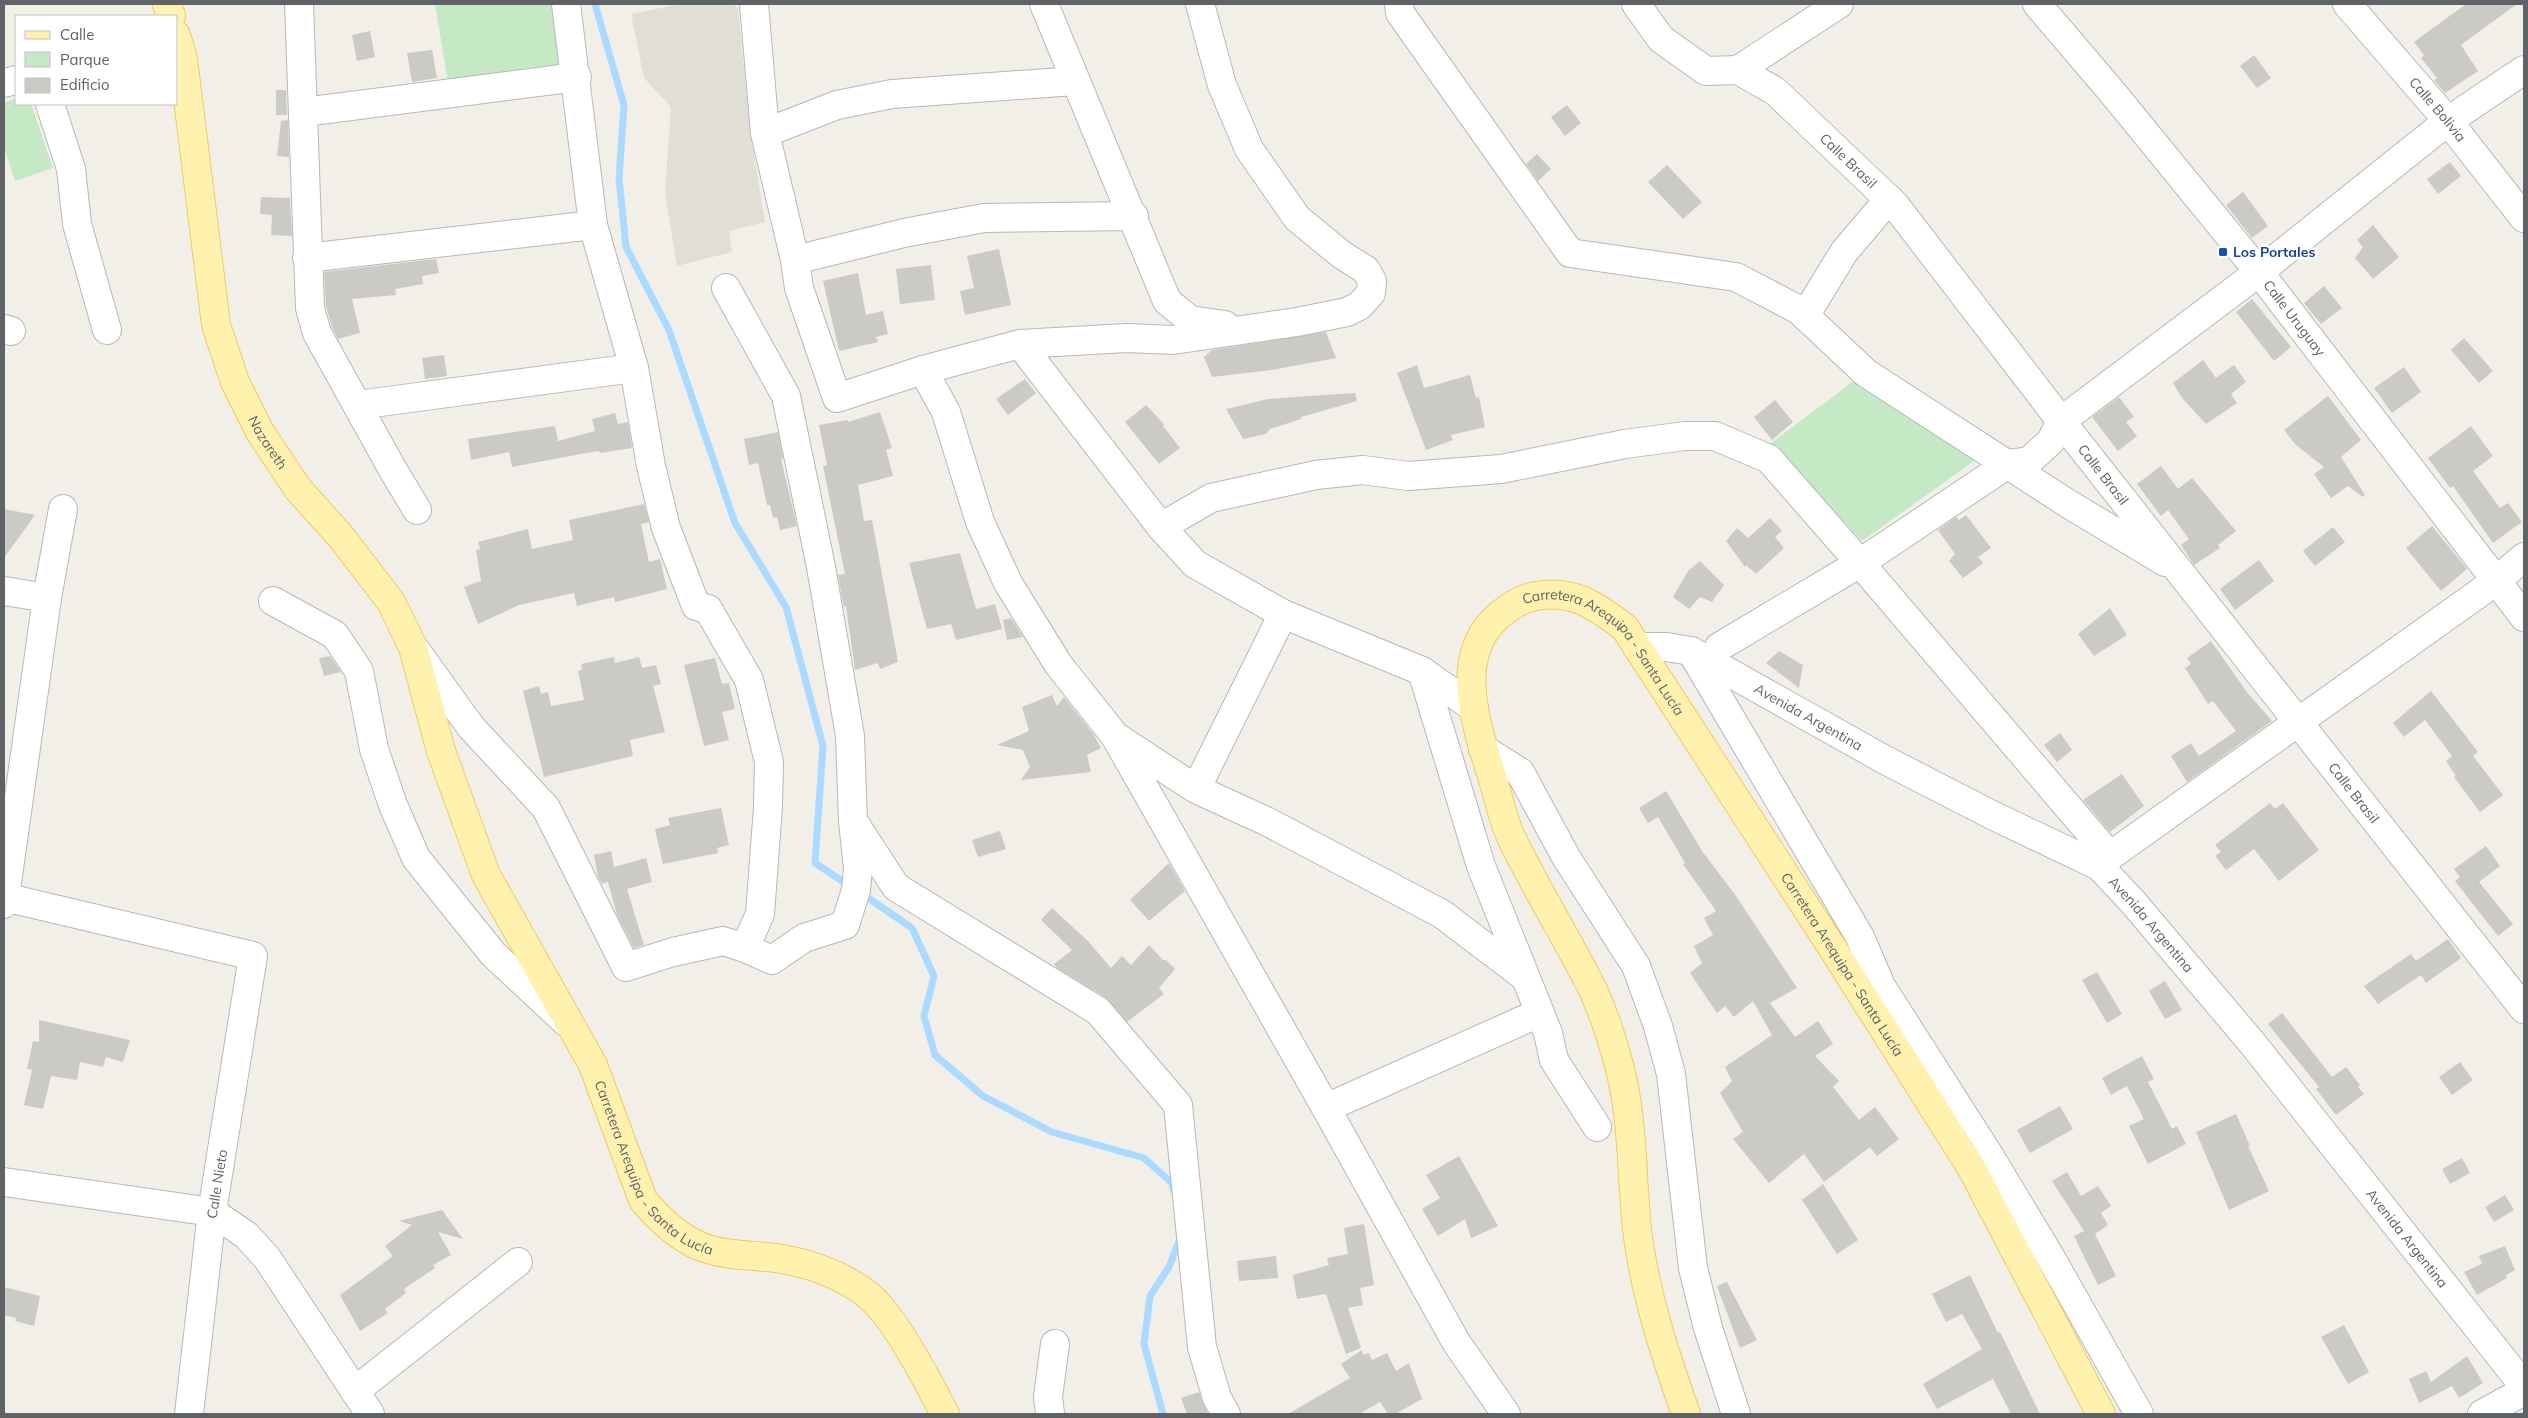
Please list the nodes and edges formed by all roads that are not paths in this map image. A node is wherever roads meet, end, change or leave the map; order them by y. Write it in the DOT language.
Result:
graph roads {
  1 [pos="299,4"];
  2 [pos="566,4"];
  3 [pos="754,4"];
  4 [pos="1044,4"];
  5 [pos="1200,4"];
  6 [pos="1399,4"];
  7 [pos="1636,4"];
  8 [pos="1839,4"];
  9 [pos="2037,4"];
  10 [pos="2347,4"];
  11 [pos="178,42"];
  12 [pos="1738,70"];
  13 [pos="2524,70"];
  14 [pos="577,77"];
  15 [pos="1075,81"];
  16 [pos="50,105"];
  17 [pos="304,112"];
  18 [pos="2448,121"];
  19 [pos="765,133"];
  20 [pos="1889,199"];
  21 [pos="1134,216"];
  22 [pos="2524,218"];
  23 [pos="593,226"];
  24 [pos="307,258"];
  25 [pos="795,260"];
  26 [pos="2259,272"];
  27 [pos="726,288"];
  28 [pos="1805,316"];
  29 [pos="1250,329"];
  30 [pos="107,330"];
  31 [pos="1020,344"];
  32 [pos="634,368"];
  33 [pos="923,370"];
  34 [pos="358,405"];
  35 [pos="2062,422"];
  36 [pos="2008,464"];
  37 [pos="63,509"];
  38 [pos="417,510"];
  39 [pos="1161,526"];
  40 [pos="2524,558"];
  41 [pos="1860,563"];
  42 [pos="2180,570"];
  43 [pos="2496,581"];
  44 [pos="4,591"];
  45 [pos="47,598"];
  46 [pos="274,601"];
  47 [pos="1284,614"];
  48 [pos="2524,617"];
  49 [pos="413,647"];
  50 [pos="1638,647"];
  51 [pos="1719,647"];
  52 [pos="1691,651"];
  53 [pos="1422,671"];
  54 [pos="1474,708"];
  55 [pos="2300,722"];
  56 [pos="1115,736"];
  57 [pos="1483,749"];
  58 [pos="1196,789"];
  59 [pos="462,810"];
  60 [pos="853,821"];
  61 [pos="2104,861"];
  62 [pos="4,898"];
  63 [pos="4,904"];
  64 [pos="745,948"];
  65 [pos="1525,977"];
  66 [pos="2524,1009"];
  67 [pos="1539,1013"];
  68 [pos="575,1030"];
  69 [pos="1326,1108"];
  70 [pos="1598,1127"];
  71 [pos="4,1182"];
  72 [pos="212,1212"];
  73 [pos="518,1262"];
  74 [pos="1055,1344"];
  75 [pos="2524,1386"];
  76 [pos="355,1391"];
  77 [pos="2524,1391"];
  78 [pos="189,1414"];
  79 [pos="370,1414"];
  80 [pos="945,1414"];
  81 [pos="1050,1414"];
  82 [pos="1226,1414"];
  83 [pos="1506,1414"];
  84 [pos="1686,1414"];
  85 [pos="1736,1414"];
  86 [pos="2100,1414"];
  87 [pos="2139,1414"];
  88 [pos="2482,1414"];
  1 -- 17 [label="street"];
  2 -- 14 [label="street"];
  3 -- 19 [label="street"];
  4 -- 15 [label="street"];
  5 -- 29 [label="street"];
  6 -- 28 [label="street"];
  7 -- 12 [label="street"];
  8 -- 12 [label="street"];
  9 -- 26 [label="street, Calle Uruguay"];
  10 -- 18 [label="street, Calle Bolivia"];
  11 -- 49 [label="main road, Nazareth"];
  12 -- 20 [label="street, Calle Brasil"];
  13 -- 18 [label="street"];
  14 -- 17 [label="street"];
  14 -- 23 [label="street"];
  15 -- 19 [label="street"];
  15 -- 21 [label="street"];
  16 -- 30 [label="street"];
  17 -- 24 [label="street"];
  18 -- 22 [label="street, Calle Bolivia"];
  18 -- 26 [label="street"];
  19 -- 25 [label="street"];
  20 -- 28 [label="street"];
  20 -- 35 [label="street, Calle Brasil"];
  21 -- 25 [label="street"];
  21 -- 29 [label="street"];
  23 -- 24 [label="street"];
  23 -- 32 [label="street"];
  24 -- 34 [label="street"];
  25 -- 33 [label="street"];
  26 -- 35 [label="street"];
  26 -- 43 [label="street, Calle Uruguay"];
  27 -- 60 [label="street"];
  28 -- 36 [label="street"];
  29 -- 31 [label="street"];
  31 -- 33 [label="street"];
  31 -- 39 [label="street"];
  32 -- 34 [label="street"];
  32 -- 64 [label="street"];
  33 -- 56 [label="street"];
  34 -- 38 [label="street"];
  35 -- 36 [label="street"];
  35 -- 42 [label="street, Calle Brasil"];
  36 -- 41 [label="street"];
  36 -- 42 [label="street"];
  37 -- 45 [label="street"];
  39 -- 41 [label="street"];
  39 -- 47 [label="street"];
  40 -- 43 [label="street"];
  41 -- 51 [label="street"];
  41 -- 61 [label="street"];
  42 -- 55 [label="street, Calle Brasil"];
  43 -- 48 [label="street, Calle Uruguay"];
  43 -- 55 [label="street"];
  44 -- 45 [label="street"];
  45 -- 62 [label="street"];
  46 -- 68 [label="street"];
  47 -- 53 [label="street"];
  47 -- 58 [label="street"];
  49 -- 59 [label="main road, Nazareth"];
  49 -- 64 [label="street"];
  50 -- 52 [label="street, Avenida Argentina"];
  50 -- 54 [label="main road, Carretera Arequipa - Santa Lucía"];
  50 -- 86 [label="main road, Carretera Arequipa - Santa Lucía"];
  52 -- 61 [label="street, Avenida Argentina"];
  52 -- 87 [label="street"];
  53 -- 54 [label="street"];
  53 -- 65 [label="street"];
  54 -- 57 [label="main road, Carretera Arequipa - Santa Lucía"];
  55 -- 61 [label="street"];
  55 -- 66 [label="street, Calle Brasil"];
  56 -- 58 [label="street"];
  56 -- 69 [label="street"];
  57 -- 84 [label="main road, Carretera Arequipa - Santa Lucía"];
  57 -- 85 [label="street"];
  58 -- 65 [label="street"];
  59 -- 68 [label="main road, Carretera Arequipa - Santa Lucía"];
  60 -- 64 [label="street"];
  60 -- 82 [label="street"];
  61 -- 75 [label="street, Avenida Argentina"];
  62 -- 63 [label="street"];
  62 -- 72 [label="street, Calle Nieto"];
  65 -- 67 [label="street"];
  67 -- 69 [label="street"];
  67 -- 70 [label="street"];
  68 -- 80 [label="main road, Carretera Arequipa - Santa Lucía"];
  69 -- 83 [label="street"];
  71 -- 72 [label="street"];
  72 -- 76 [label="street"];
  72 -- 78 [label="street, Calle Nieto"];
  73 -- 76 [label="street"];
  74 -- 81 [label="street"];
  76 -- 79 [label="street"];
  77 -- 88 [label="street"];
}
